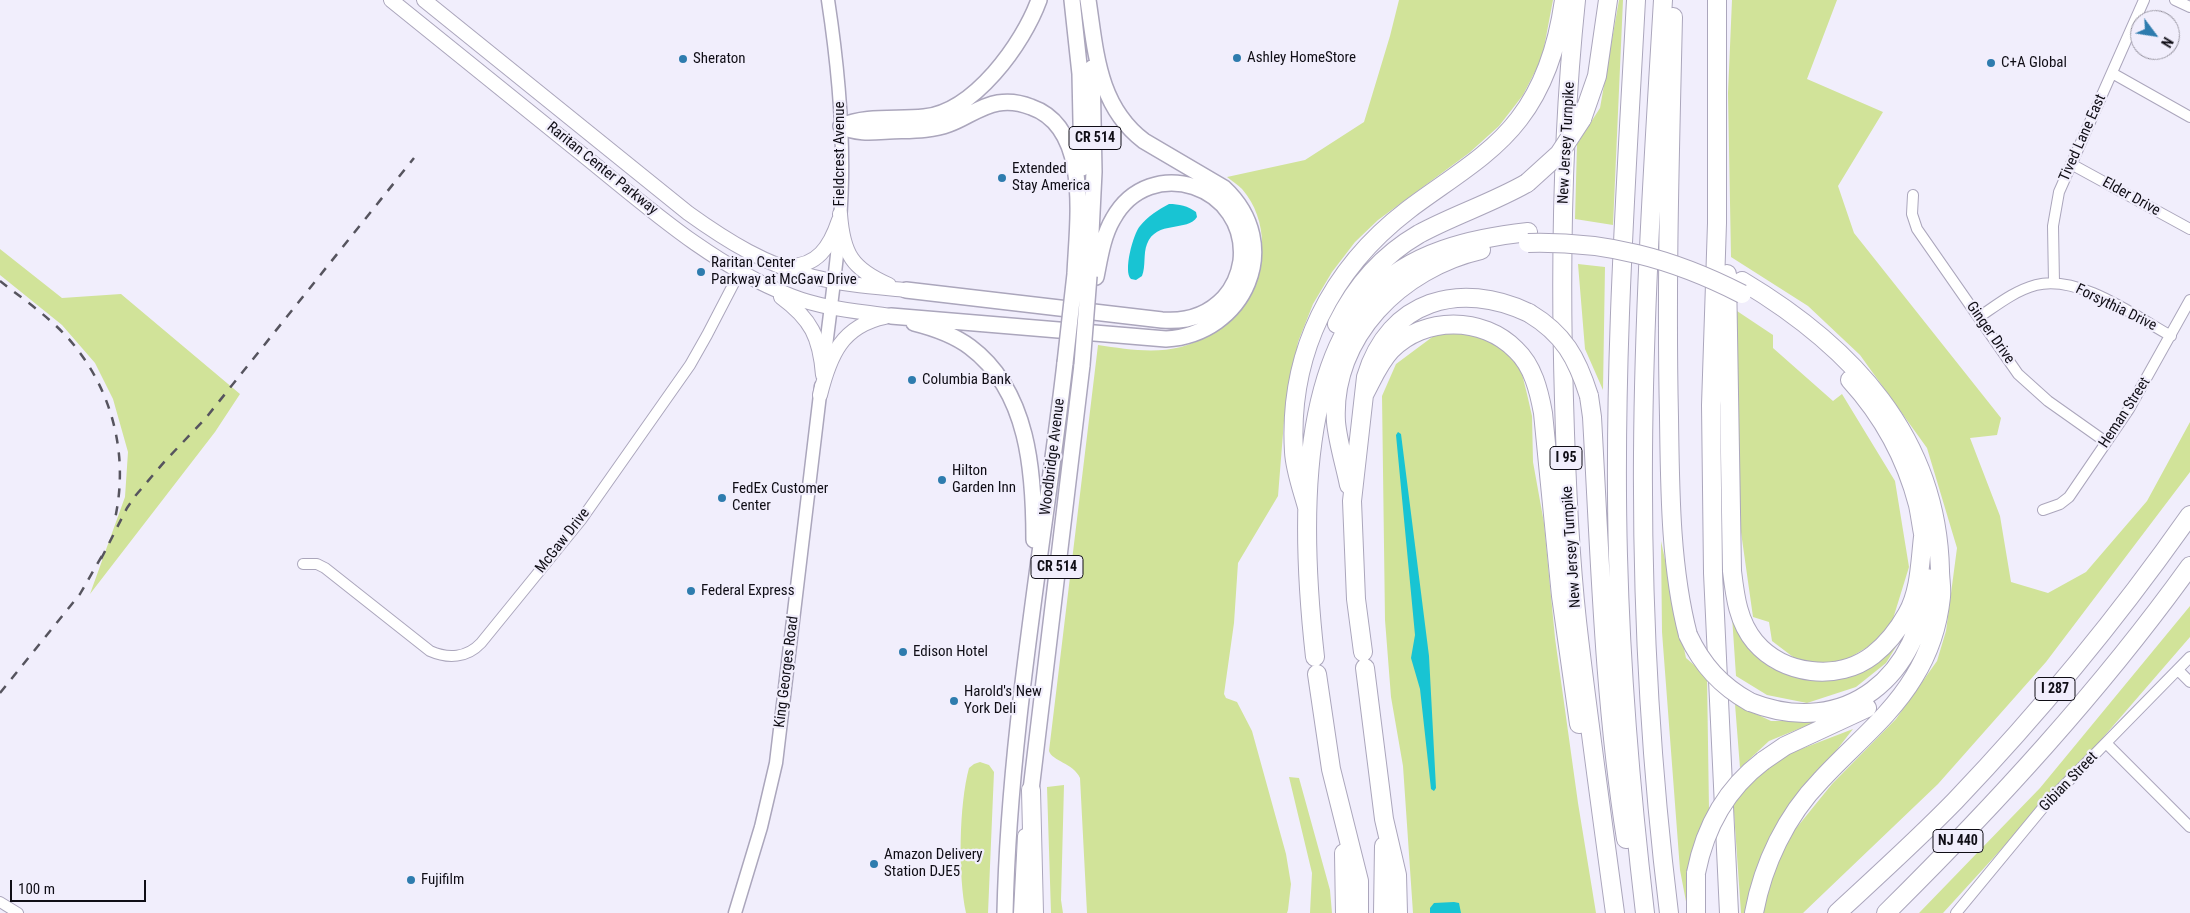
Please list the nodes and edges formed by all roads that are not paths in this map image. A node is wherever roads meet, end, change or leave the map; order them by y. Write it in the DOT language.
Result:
graph roads {
  1 [pos="391,0"];
  2 [pos="424,0"];
  3 [pos="828,0"];
  4 [pos="1040,0"];
  5 [pos="1072,0"];
  6 [pos="1087,0"];
  7 [pos="1564,0"];
  8 [pos="1576,0"];
  9 [pos="1608,0"];
  10 [pos="1636,0"];
  11 [pos="1663,0"];
  12 [pos="1674,0"];
  13 [pos="1717,0"];
  14 [pos="2144,0"];
  15 [pos="2175,0"];
  16 [pos="2190,7"];
  17 [pos="2112,74"];
  18 [pos="2190,117"];
  19 [pos="841,126"];
  20 [pos="2071,164"];
  21 [pos="1717,168"];
  22 [pos="1913,195"];
  23 [pos="840,214"];
  24 [pos="2190,229"];
  25 [pos="1528,237"];
  26 [pos="752,254"];
  27 [pos="779,266"];
  28 [pos="741,272"];
  29 [pos="1087,276"];
  30 [pos="834,281"];
  31 [pos="760,282"];
  32 [pos="2054,283"];
  33 [pos="1742,287"];
  34 [pos="906,290"];
  35 [pos="2190,300"];
  36 [pos="831,308"];
  37 [pos="892,316"];
  38 [pos="1979,318"];
  39 [pos="2170,336"];
  40 [pos="822,375"];
  41 [pos="1365,393"];
  42 [pos="820,395"];
  43 [pos="1314,442"];
  44 [pos="2106,442"];
  45 [pos="1352,501"];
  46 [pos="1307,507"];
  47 [pos="2043,510"];
  48 [pos="2190,515"];
  49 [pos="1923,536"];
  50 [pos="303,564"];
  51 [pos="2190,566"];
  52 [pos="1940,582"];
  53 [pos="1030,636"];
  54 [pos="2190,657"];
  55 [pos="2178,670"];
  56 [pos="2190,682"];
  57 [pos="2106,743"];
  58 [pos="2027,766"];
  59 [pos="1031,790"];
  60 [pos="1602,817"];
  61 [pos="1384,819"];
  62 [pos="1343,822"];
  63 [pos="2190,828"];
  64 [pos="0,902"];
  65 [pos="18,913"];
  66 [pos="735,913"];
  67 [pos="1005,913"];
  68 [pos="1031,913"];
  69 [pos="1345,913"];
  70 [pos="1359,913"];
  71 [pos="1383,913"];
  72 [pos="1398,913"];
  73 [pos="1615,913"];
  74 [pos="1644,913"];
  75 [pos="1669,913"];
  76 [pos="1696,913"];
  77 [pos="1729,913"];
  78 [pos="1754,913"];
  79 [pos="1837,913"];
  80 [pos="1886,913"];
  81 [pos="1956,913"];
  1 -- 28 [label="main road, Raritan Center Parkway"];
  2 -- 26 [label="main road, Raritan Center Parkway"];
  3 -- 19 [label="street, Fieldcrest Avenue"];
  4 -- 19 [label="main road"];
  5 -- 29 [label="main road, Woodbridge Avenue / CR 514"];
  6 -- 29 [label="main road, Woodbridge Avenue / CR 514"];
  6 -- 37 [label="main road"];
  7 -- 46 [label="highway"];
  8 -- 60 [label="highway, New Jersey Turnpike / I 95"];
  9 -- 43 [label="highway, bridge"];
  10 -- 74 [label="highway"];
  11 -- 75 [label="highway"];
  12 -- 49 [label="highway, bridge"];
  13 -- 21 [label="highway"];
  14 -- 17 [label="street, Tived Lane East"];
  15 -- 16 [label="street"];
  17 -- 18 [label="street"];
  17 -- 20 [label="street, Tived Lane East"];
  19 -- 23 [label="street, Fieldcrest Avenue"];
  19 -- 29 [label="main road"];
  20 -- 24 [label="street, Elder Drive"];
  20 -- 32 [label="street, Tived Lane East"];
  21 -- 49 [label="highway"];
  21 -- 77 [label="highway"];
  22 -- 38 [label="street, Ginger Drive"];
  23 -- 27 [label="main road"];
  23 -- 30 [label="street, Fieldcrest Avenue"];
  23 -- 34 [label="main road"];
  25 -- 33 [label="highway, bridge"];
  25 -- 43 [label="highway"];
  25 -- 45 [label="highway"];
  26 -- 27 [label="main road, Raritan Center Parkway"];
  26 -- 28 [label="street, McGaw Drive"];
  27 -- 30 [label="main road, Raritan Center Parkway"];
  28 -- 31 [label="main road, Raritan Center Parkway"];
  28 -- 50 [label="street, McGaw Drive"];
  29 -- 34 [label="main road"];
  29 -- 53 [label="main road, Woodbridge Avenue / CR 514, bridge"];
  29 -- 59 [label="main road, Woodbridge Avenue / CR 514, bridge"];
  30 -- 34 [label="main road, Raritan Center Parkway"];
  30 -- 36 [label="street, Fieldcrest Avenue"];
  31 -- 36 [label="main road, Raritan Center Parkway"];
  31 -- 40 [label="main road"];
  32 -- 38 [label="street, Forsythia Drive"];
  32 -- 39 [label="street, Forsythia Drive"];
  33 -- 49 [label="highway"];
  33 -- 52 [label="highway"];
  35 -- 39 [label="street, Heman Street"];
  36 -- 37 [label="main road, Raritan Center Parkway"];
  36 -- 40 [label="street, King Georges Road"];
  37 -- 42 [label="main road"];
  37 -- 53 [label="main road"];
  38 -- 44 [label="street, Ginger Drive"];
  39 -- 44 [label="street, Heman Street"];
  40 -- 42 [label="street, King Georges Road"];
  41 -- 45 [label="highway"];
  41 -- 60 [label="highway"];
  41 -- 74 [label="highway, bridge"];
  42 -- 66 [label="street, King Georges Road"];
  43 -- 46 [label="highway"];
  44 -- 47 [label="street, Heman Street"];
  45 -- 61 [label="highway"];
  46 -- 62 [label="highway"];
  48 -- 79 [label="highway, I 287"];
  51 -- 58 [label="highway, I 287"];
  52 -- 76 [label="highway, bridge"];
  52 -- 78 [label="highway"];
  53 -- 67 [label="main road, Woodbridge Avenue / CR 514"];
  54 -- 55 [label="street, Gibian Street"];
  55 -- 56 [label="street"];
  55 -- 57 [label="street, Gibian Street"];
  57 -- 63 [label="street"];
  57 -- 81 [label="street, Gibian Street"];
  58 -- 80 [label="highway, NJ 440"];
  59 -- 68 [label="highway"];
  60 -- 73 [label="highway, New Jersey Turnpike / I 95"];
  61 -- 71 [label="highway"];
  61 -- 72 [label="highway"];
  62 -- 69 [label="highway"];
  62 -- 70 [label="highway"];
  64 -- 65 [label="street"];
}
